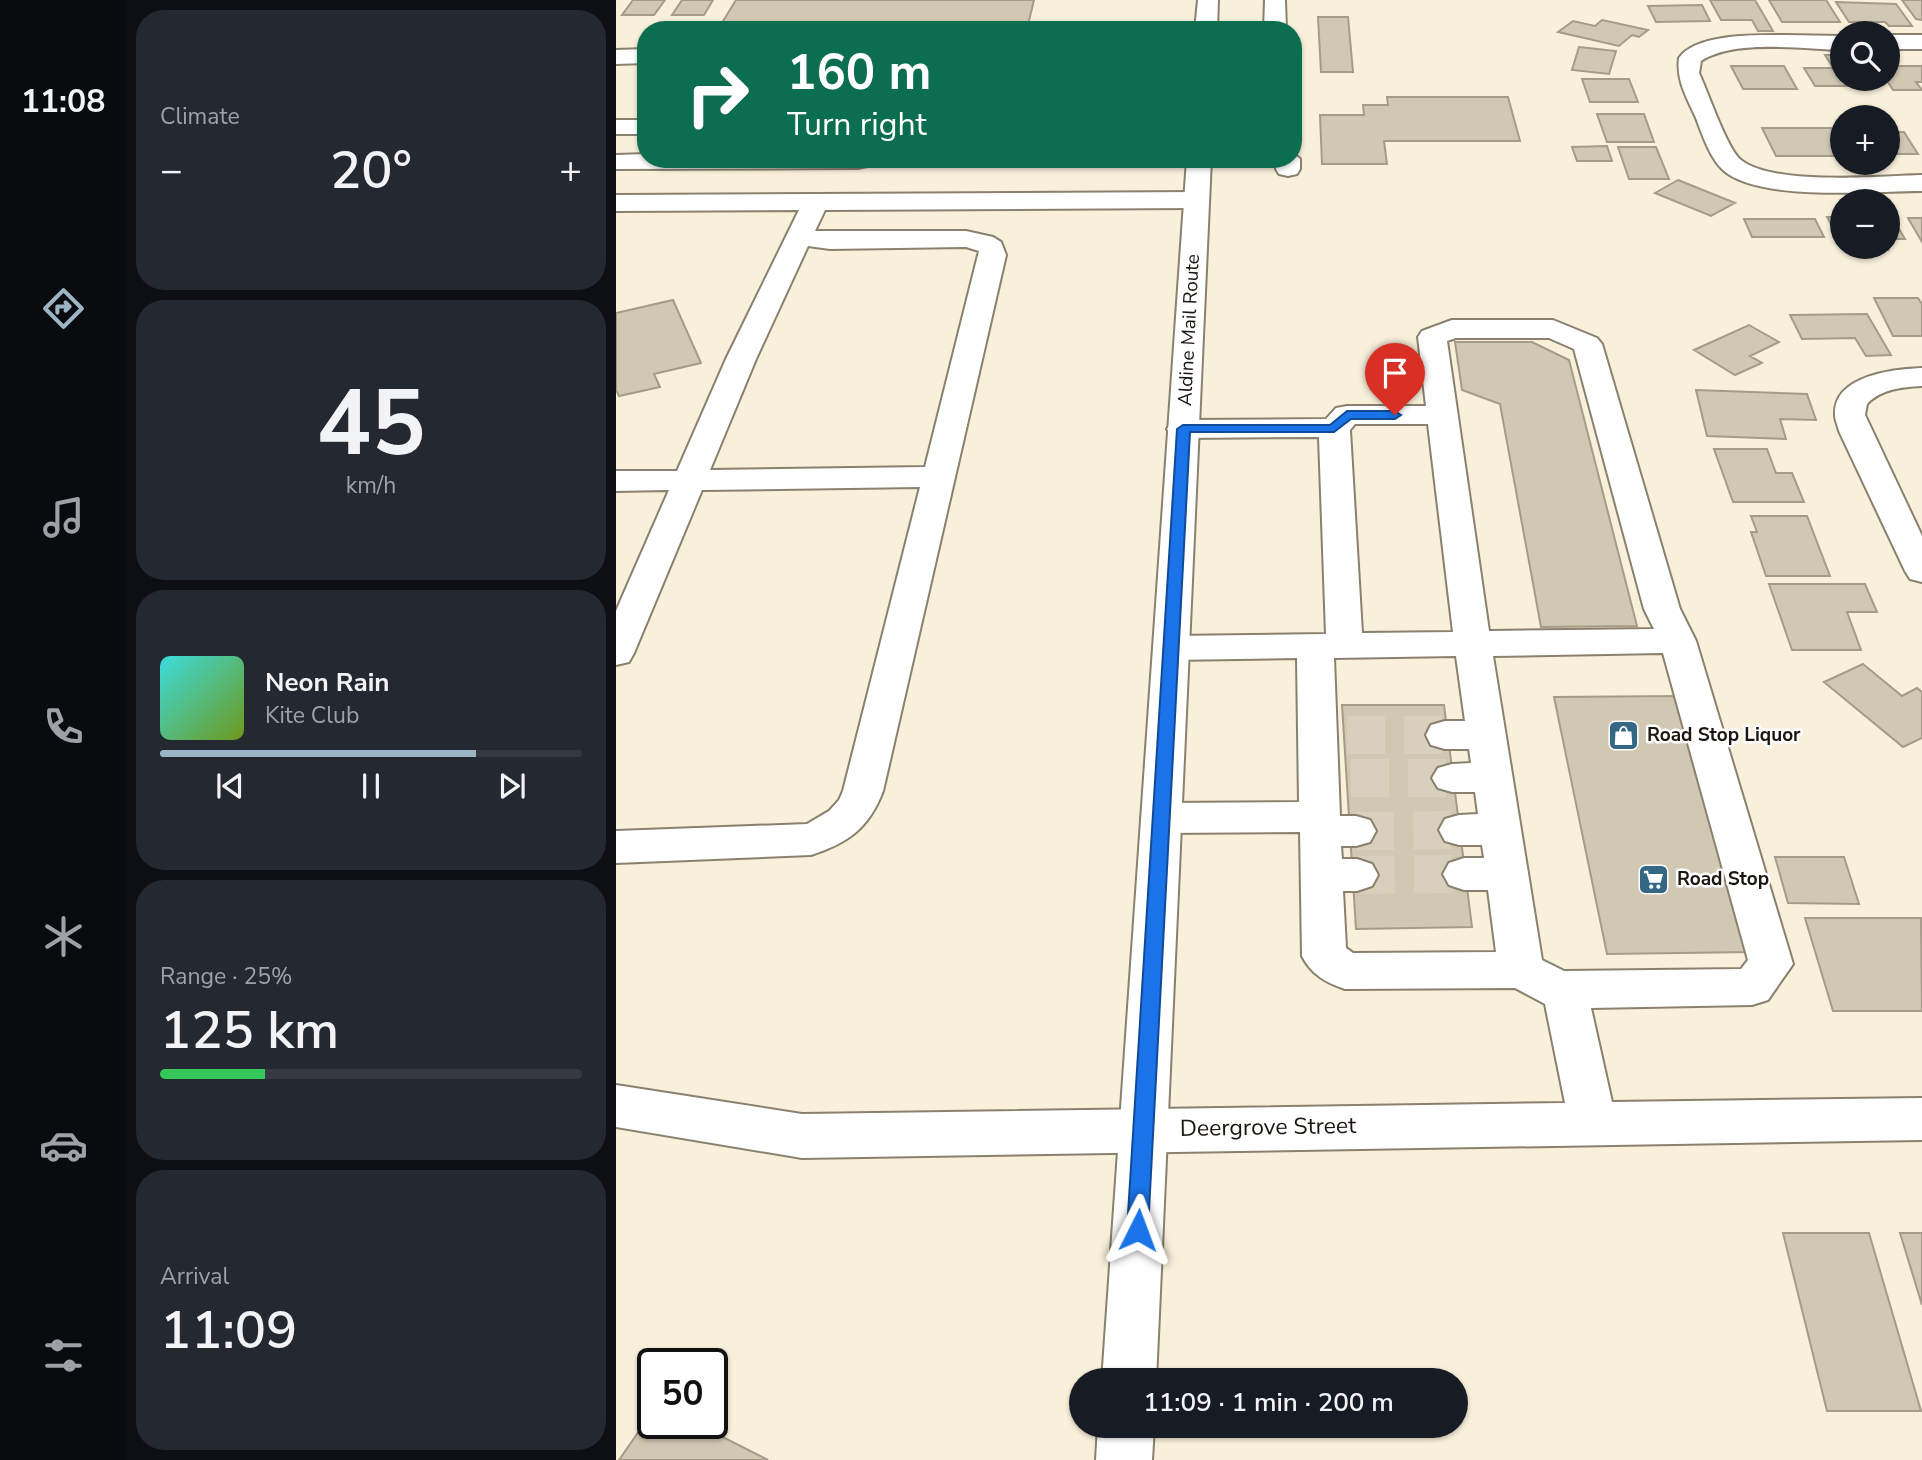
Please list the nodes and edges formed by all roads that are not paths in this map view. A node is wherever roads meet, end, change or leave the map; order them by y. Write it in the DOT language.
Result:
graph roads {
  1 [pos="1208,0"];
  2 [pos="1275,0"];
  3 [pos="1207,21"];
  4 [pos="1275,21"];
  5 [pos="1922,42"];
  6 [pos="1830,43"];
  7 [pos="1900,43"];
  8 [pos="616,57"];
  9 [pos="637,57"];
  10 [pos="616,127"];
  11 [pos="637,127"];
  12 [pos="616,162"];
  13 [pos="637,162"];
  14 [pos="853,168"];
  15 [pos="1198,168"];
  16 [pos="1922,183"];
  17 [pos="1196,200"];
  18 [pos="616,202"];
  19 [pos="830,202"];
  20 [pos="800,237"];
  21 [pos="1922,377"];
  22 [pos="1442,415"];
  23 [pos="1334,428"];
  24 [pos="1183,429"];
  25 [pos="940,477"];
  26 [pos="616,481"];
  27 [pos="689,481"];
  28 [pos="1922,571"];
  29 [pos="1678,641"];
  30 [pos="1473,645"];
  31 [pos="1330,647"];
  32 [pos="1171,648"];
  33 [pos="616,653"];
  34 [pos="1445,734"];
  35 [pos="1486,734"];
  36 [pos="1492,777"];
  37 [pos="1452,778"];
  38 [pos="1333,807"];
  39 [pos="1161,818"];
  40 [pos="1500,829"];
  41 [pos="1460,830"];
  42 [pos="616,847"];
  43 [pos="1464,874"];
  44 [pos="1507,874"];
  45 [pos="1521,970"];
  46 [pos="1560,990"];
  47 [pos="616,1106"];
  48 [pos="1922,1119"];
  49 [pos="1593,1123"];
  50 [pos="1144,1129"];
  51 [pos="1130,1368"];
  52 [pos="1125,1438"];
  53 [pos="1124,1460"];
  1 -- 3 [label="street"];
  2 -- 4 [label="street"];
  5 -- 7 [label="street"];
  6 -- 16 [label="street"];
  8 -- 9 [label="street"];
  10 -- 11 [label="street"];
  12 -- 13 [label="street"];
  14 -- 19 [label="street"];
  15 -- 17 [label="street, Aldine Mail Route"];
  17 -- 19 [label="street"];
  17 -- 24 [label="street, Aldine Mail Route"];
  18 -- 19 [label="street"];
  19 -- 20 [label="street"];
  20 -- 25 [label="street"];
  20 -- 27 [label="street"];
  21 -- 28 [label="street"];
  22 -- 23 [label="street"];
  22 -- 29 [label="street"];
  22 -- 30 [label="street"];
  23 -- 24 [label="street"];
  23 -- 31 [label="street"];
  24 -- 32 [label="street, Aldine Mail Route"];
  25 -- 27 [label="street"];
  25 -- 42 [label="street"];
  26 -- 27 [label="street"];
  27 -- 33 [label="street"];
  29 -- 30 [label="street"];
  29 -- 46 [label="street"];
  30 -- 31 [label="street"];
  30 -- 35 [label="street"];
  31 -- 32 [label="street"];
  31 -- 38 [label="street"];
  32 -- 39 [label="street, Aldine Mail Route"];
  34 -- 35 [label="street"];
  35 -- 36 [label="street"];
  36 -- 37 [label="street"];
  36 -- 40 [label="street"];
  38 -- 39 [label="street"];
  38 -- 45 [label="street"];
  39 -- 50 [label="street, Aldine Mail Route"];
  40 -- 41 [label="street"];
  40 -- 44 [label="street"];
  43 -- 44 [label="street"];
  44 -- 45 [label="street"];
  45 -- 46 [label="street"];
  46 -- 49 [label="street"];
  47 -- 50 [label="street, Deergrove Street"];
  48 -- 49 [label="street, Deergrove Street"];
  49 -- 50 [label="street, Deergrove Street"];
  50 -- 51 [label="street, Aldine Mail Route"];
  52 -- 53 [label="street"];
}
